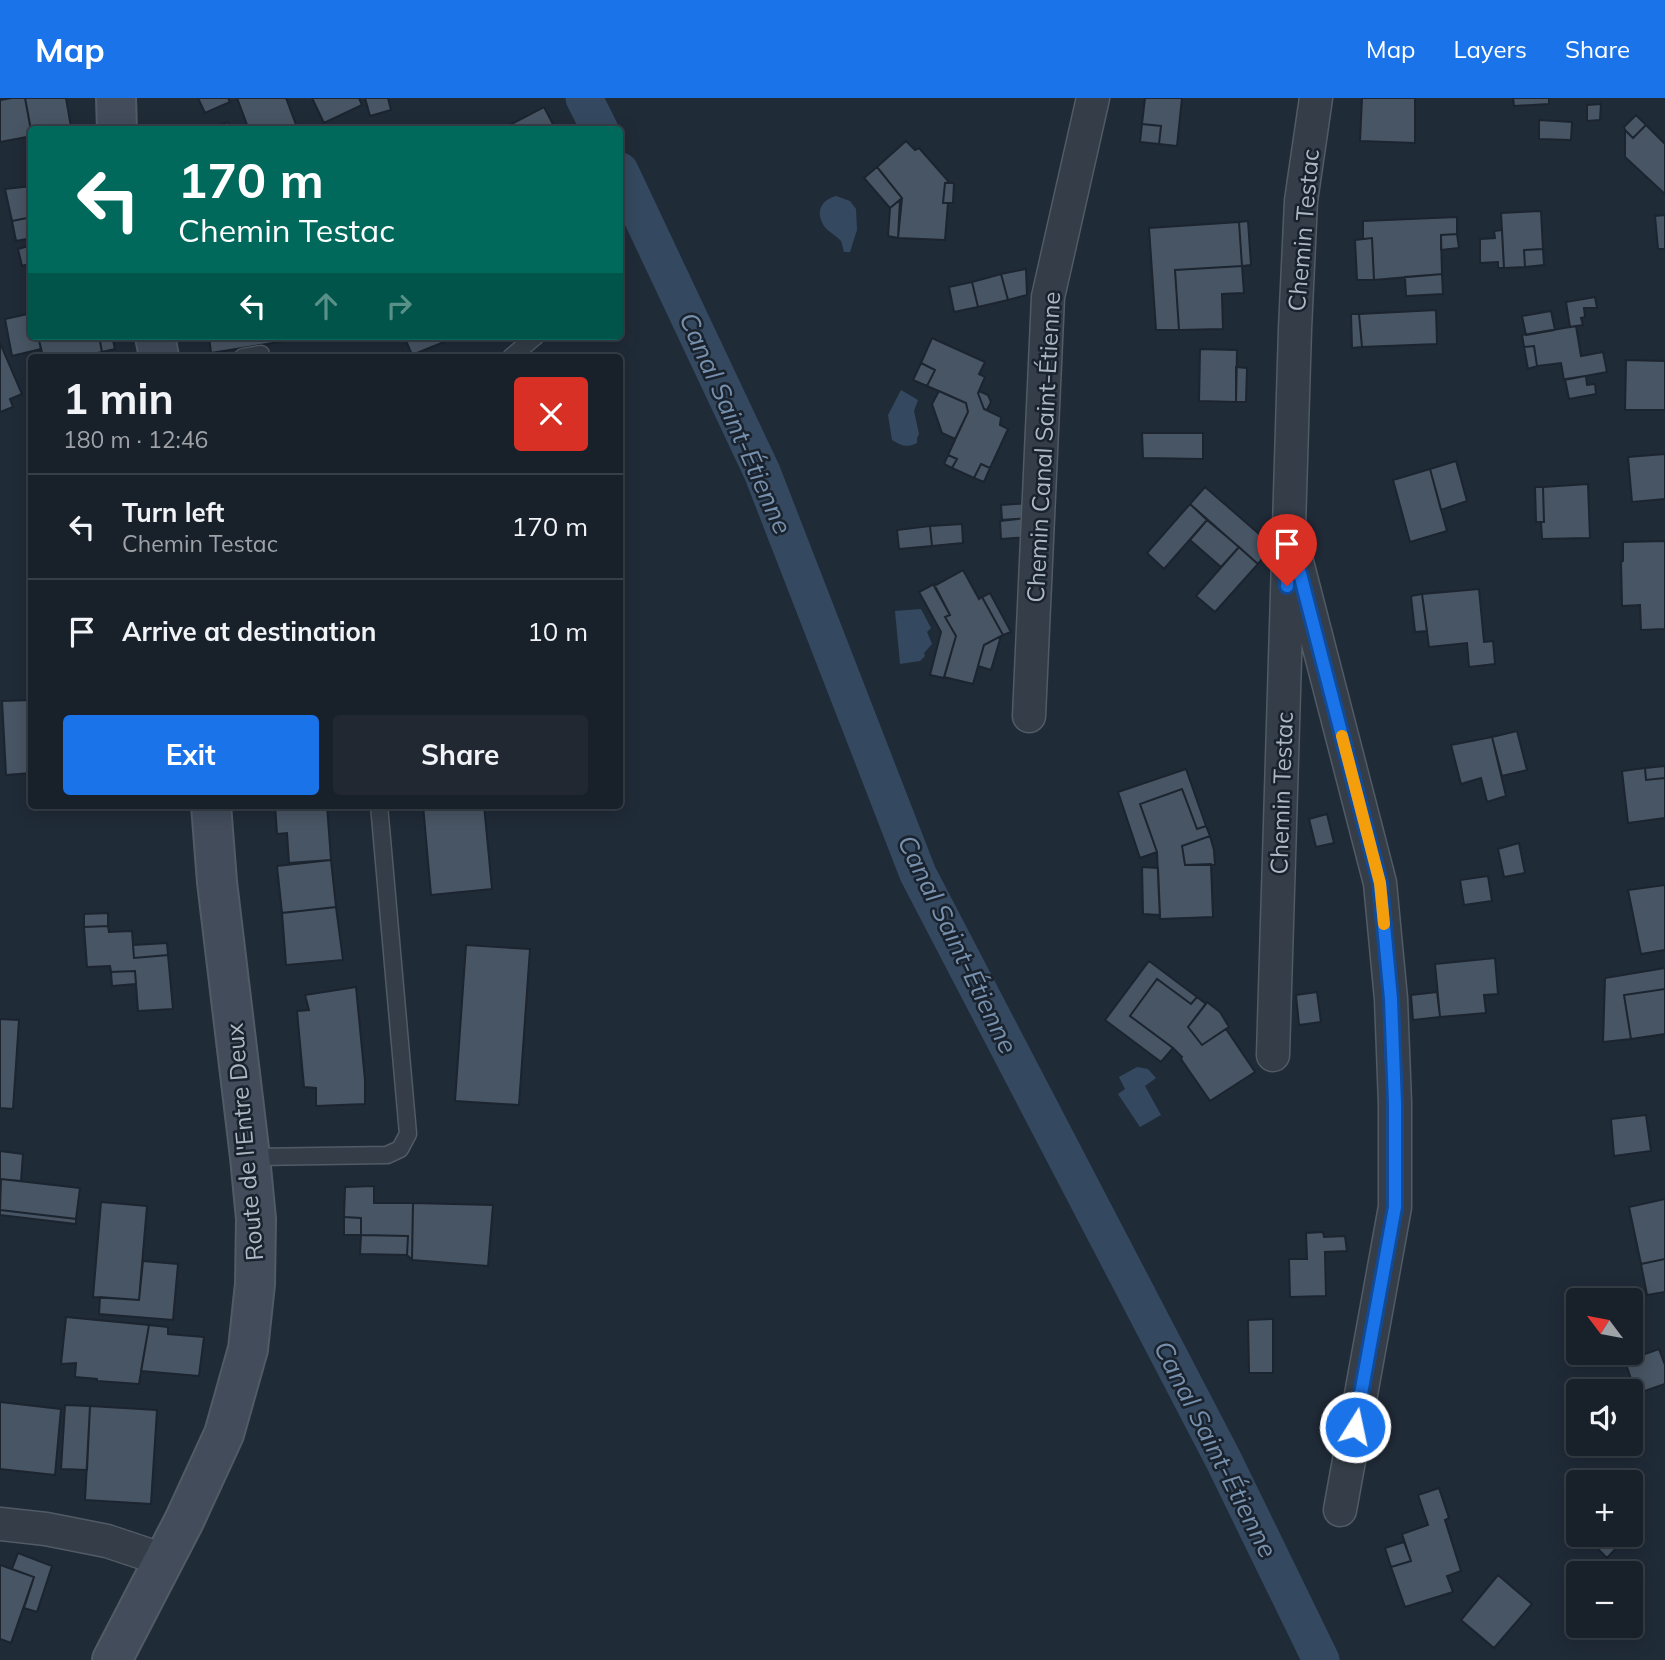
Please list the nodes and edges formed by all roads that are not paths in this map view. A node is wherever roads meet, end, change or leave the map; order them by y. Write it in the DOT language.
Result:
graph roads {
  1 [pos="116,98"];
  2 [pos="1093,98"];
  3 [pos="1316,98"];
  4 [pos="117,126"];
  5 [pos="531,340"];
  6 [pos="515,354"];
  7 [pos="1289,531"];
  8 [pos="1029,716"];
  9 [pos="211,809"];
  10 [pos="379,809"];
  11 [pos="1273,1055"];
  12 [pos="250,1157"];
  13 [pos="1340,1510"];
  14 [pos="0,1524"];
  15 [pos="164,1560"];
  16 [pos="112,1660"];
  1 -- 4 [label="main road"];
  2 -- 8 [label="street, Chemin Canal Saint-Étienne"];
  3 -- 7 [label="street, Chemin Testac"];
  5 -- 6 [label="lane"];
  7 -- 11 [label="street, Chemin Testac"];
  7 -- 13 [label="street, Chemin Testac"];
  9 -- 12 [label="main road, Route de l'Entre Deux"];
  10 -- 12 [label="lane"];
  12 -- 15 [label="main road, Route de l'Entre Deux"];
  14 -- 15 [label="street"];
  15 -- 16 [label="main road, Route de l'Entre Deux"];
}
